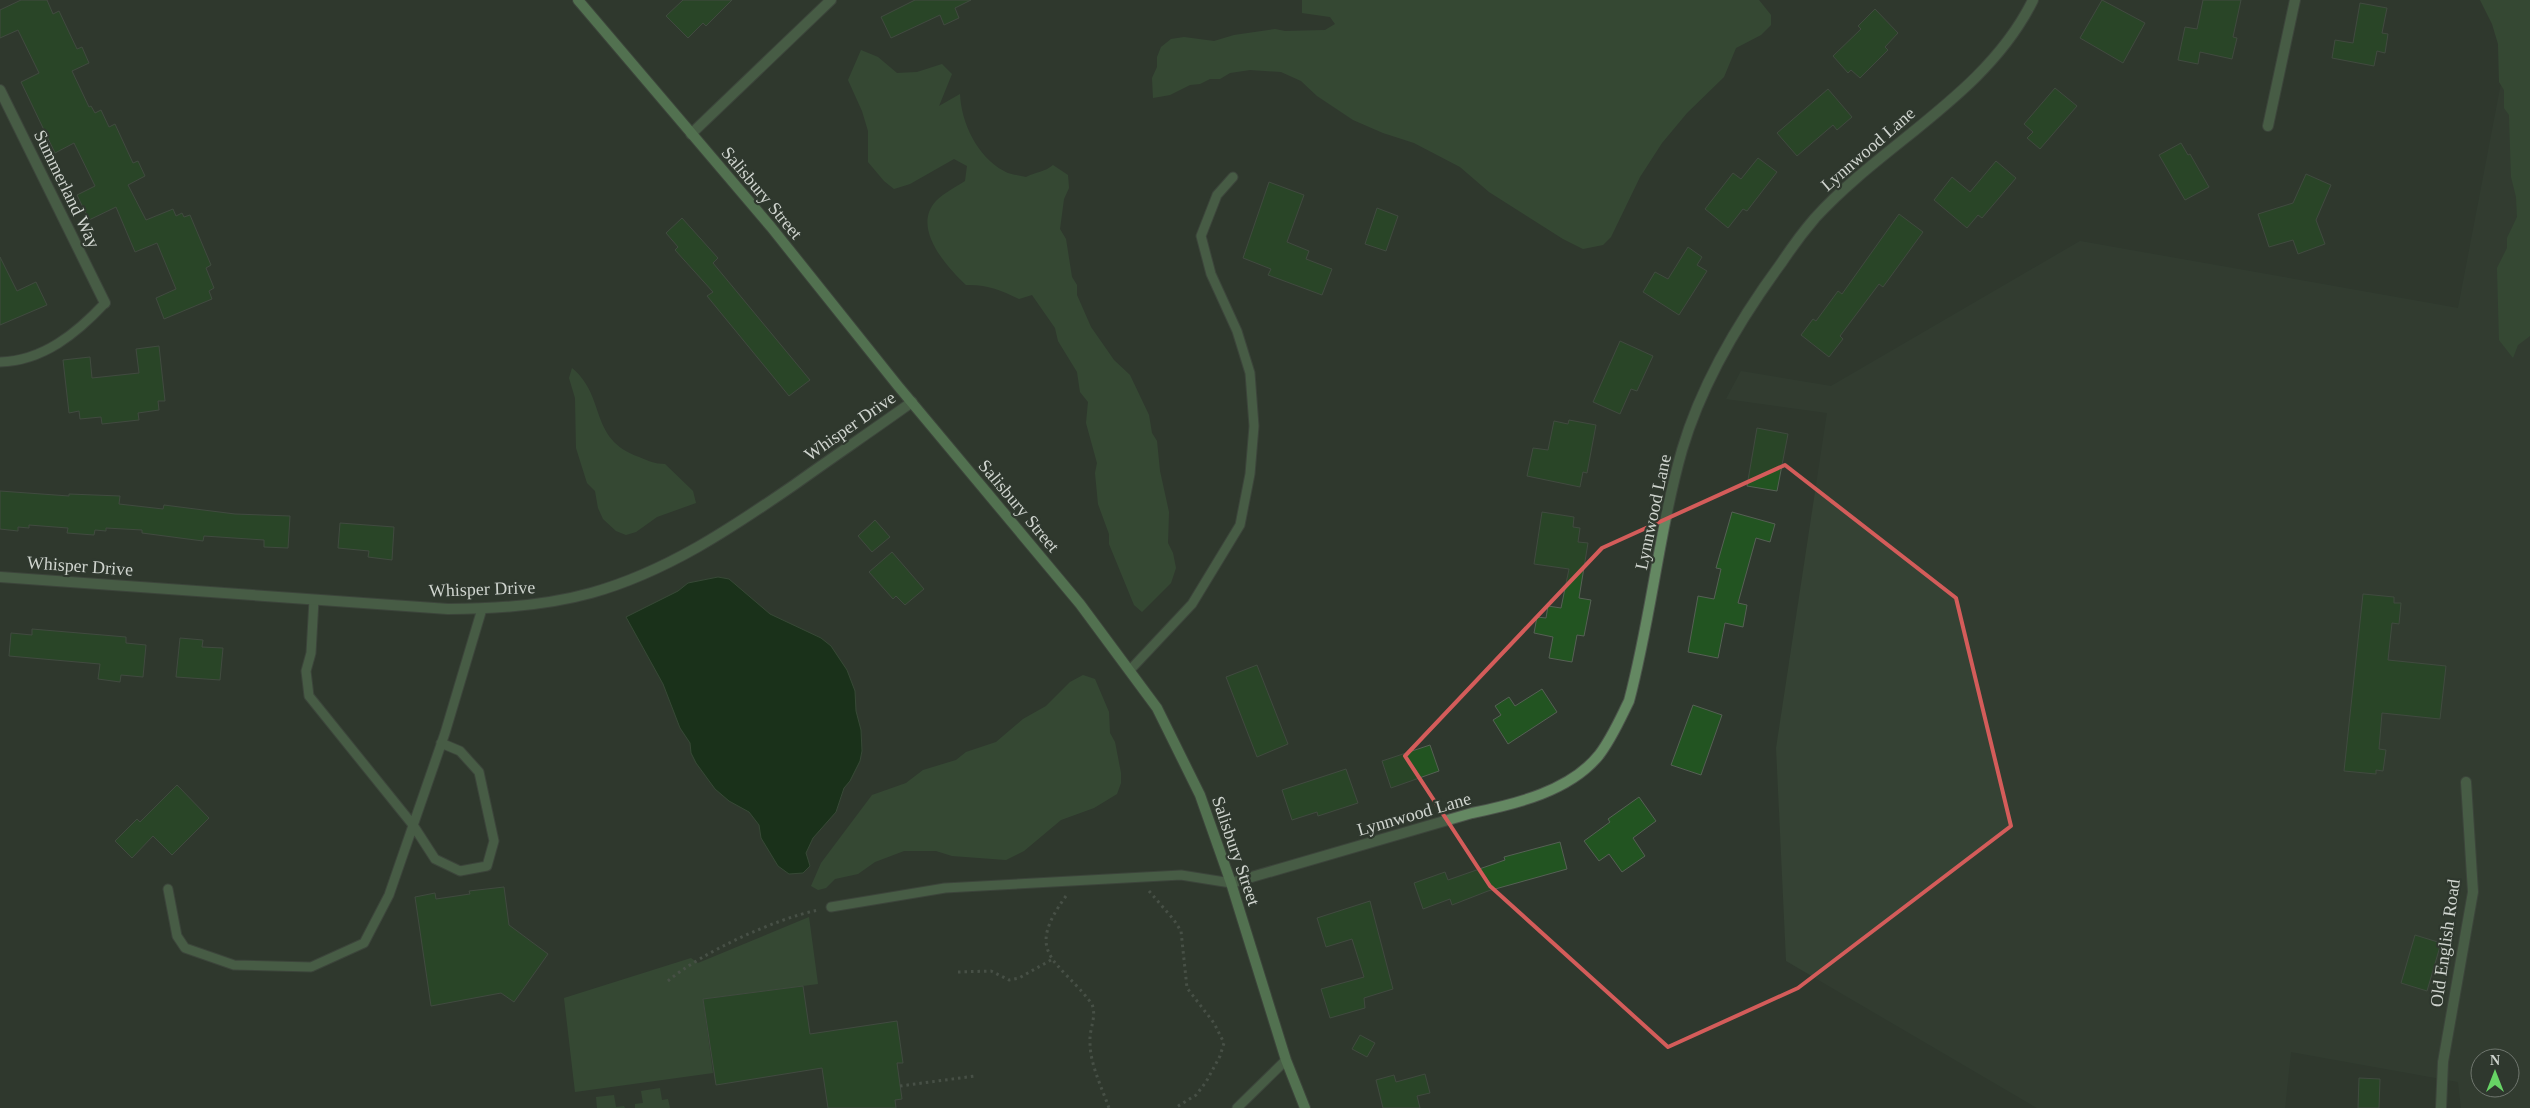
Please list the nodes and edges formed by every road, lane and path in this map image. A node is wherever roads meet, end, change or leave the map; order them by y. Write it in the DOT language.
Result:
graph roads {
  1 [pos="578,0"];
  2 [pos="831,0"];
  3 [pos="2033,0"];
  4 [pos="2295,0"];
  5 [pos="0,90"];
  6 [pos="2268,126"];
  7 [pos="691,134"];
  8 [pos="1233,177"];
  9 [pos="105,303"];
  10 [pos="0,362"];
  11 [pos="912,402"];
  12 [pos="0,577"];
  13 [pos="314,600"];
  14 [pos="482,609"];
  15 [pos="1130,670"];
  16 [pos="441,743"];
  17 [pos="2466,782"];
  18 [pos="413,825"];
  19 [pos="1137,878"];
  20 [pos="1077,881"];
  21 [pos="1231,883"];
  22 [pos="168,889"];
  23 [pos="831,907"];
  24 [pos="1051,960"];
  25 [pos="958,972"];
  26 [pos="668,981"];
  27 [pos="1286,1060"];
  28 [pos="975,1076"];
  29 [pos="900,1086"];
  30 [pos="1109,1108"];
  31 [pos="1175,1108"];
  32 [pos="1237,1108"];
  33 [pos="1305,1108"];
  34 [pos="2440,1108"];
  1 -- 7 [label="main road, Salisbury Street"];
  2 -- 7 [label="street"];
  3 -- 21 [label="street, Lynnwood Lane"];
  4 -- 6 [label="street"];
  5 -- 9 [label="street, Summerland Way"];
  7 -- 11 [label="main road, Salisbury Street"];
  8 -- 15 [label="lane"];
  9 -- 10 [label="lane"];
  11 -- 14 [label="street, Whisper Drive"];
  11 -- 15 [label="main road, Salisbury Street"];
  12 -- 13 [label="street, Whisper Drive"];
  13 -- 14 [label="street, Whisper Drive"];
  13 -- 18 [label="lane"];
  14 -- 16 [label="lane"];
  15 -- 21 [label="main road, Salisbury Street"];
  16 -- 18 [label="lane"];
  16 -- 18 [label="lane"];
  17 -- 34 [label="street, Old English Road"];
  18 -- 22 [label="lane"];
  19 -- 20 [label="lane"];
  19 -- 21 [label="lane"];
  19 -- 31 [label="path"];
  20 -- 23 [label="lane"];
  20 -- 24 [label="path"];
  21 -- 27 [label="main road, Salisbury Street"];
  23 -- 26 [label="path"];
  24 -- 25 [label="path"];
  24 -- 30 [label="path"];
  27 -- 32 [label="lane"];
  27 -- 33 [label="main road, Salisbury Street"];
  28 -- 29 [label="path"];
}
